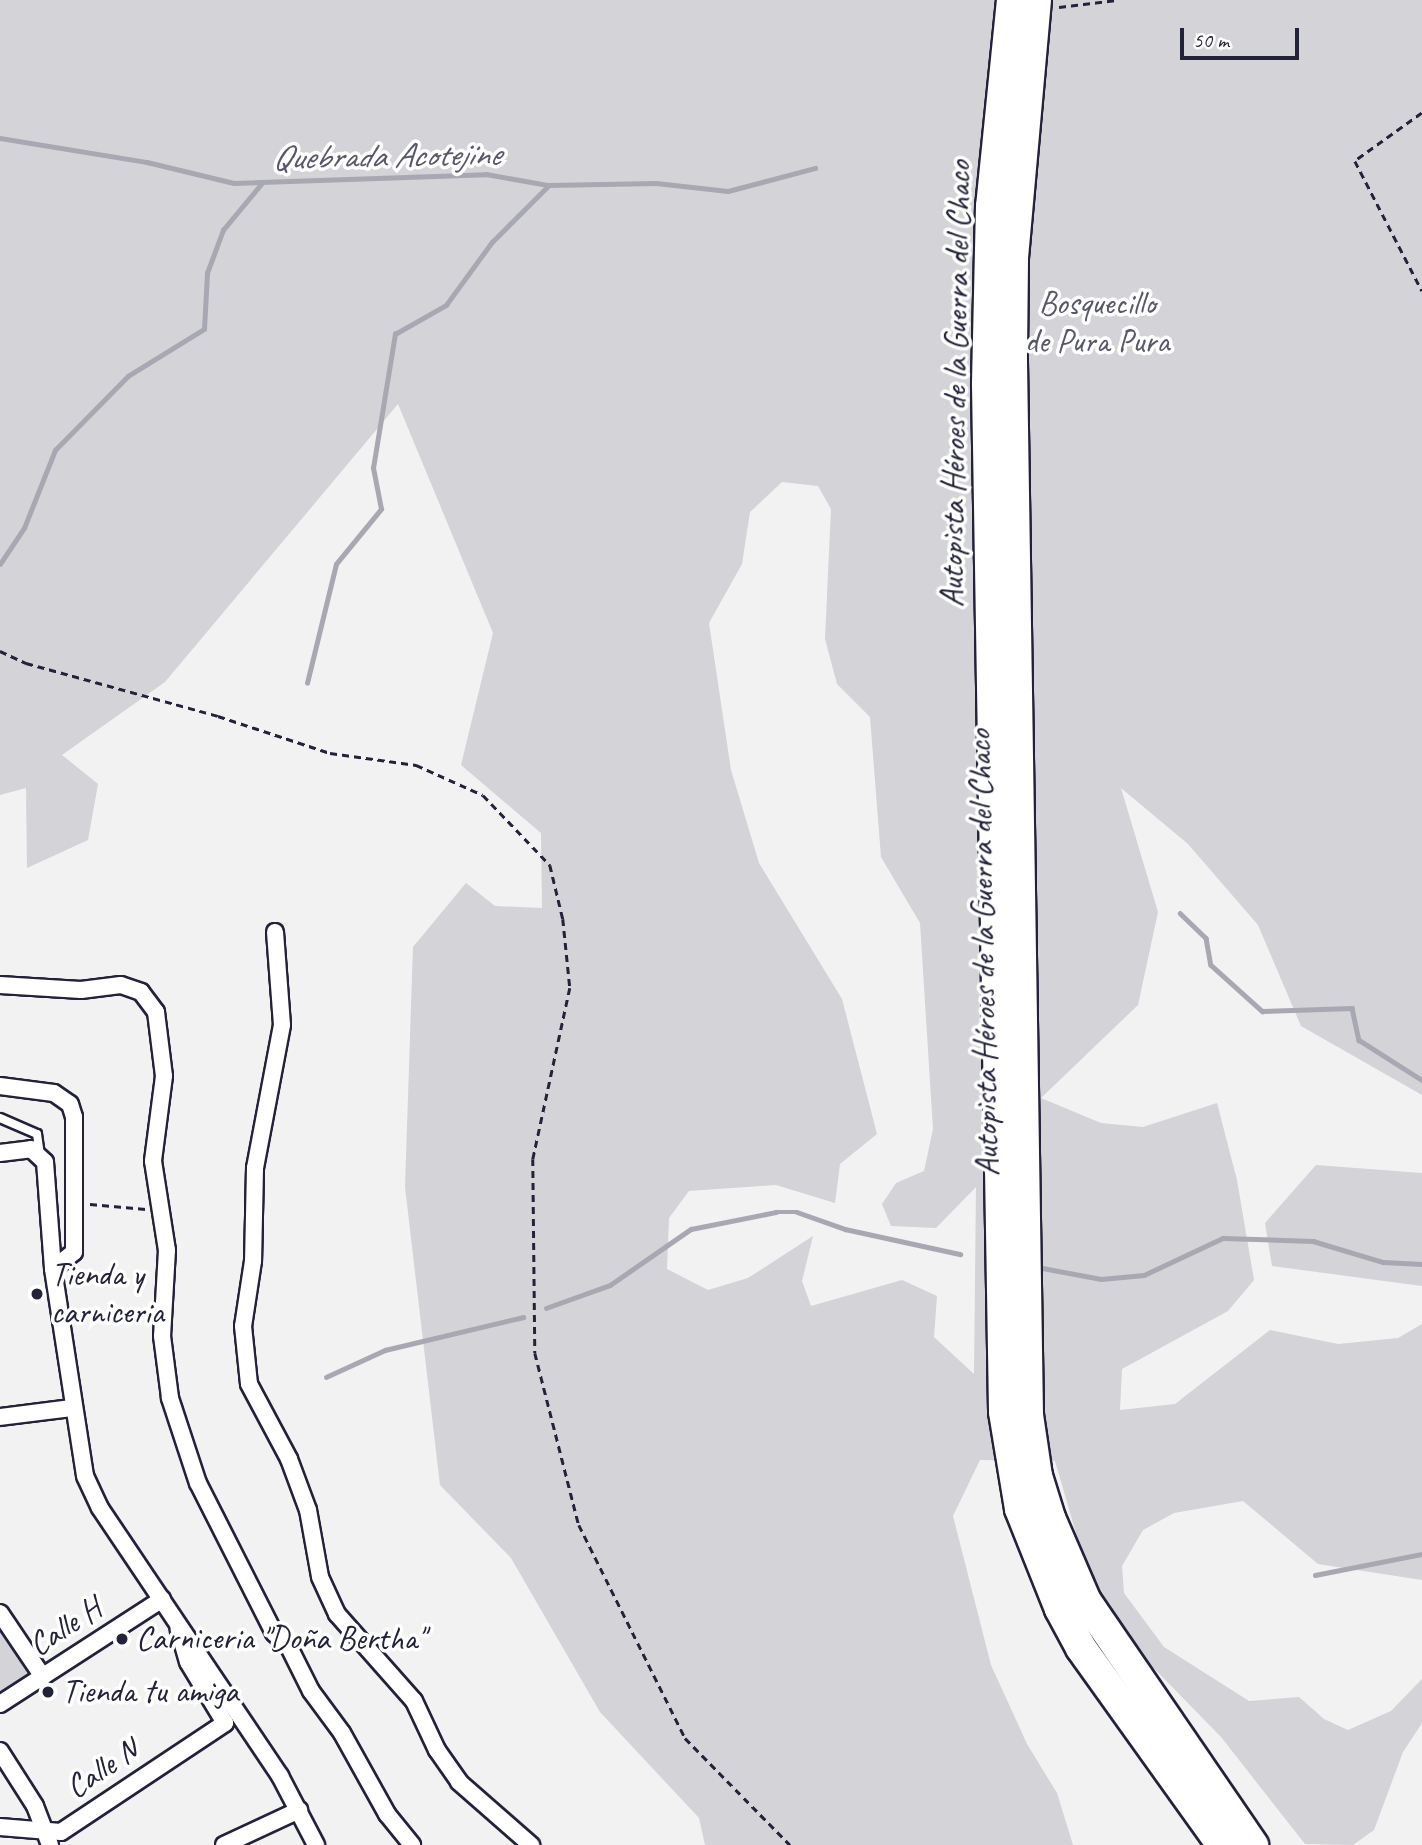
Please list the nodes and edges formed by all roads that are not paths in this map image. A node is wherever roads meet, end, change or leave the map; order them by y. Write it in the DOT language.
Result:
graph roads {
  1 [pos="1027,3"];
  2 [pos="275,932"];
  3 [pos="0,985"];
  4 [pos="0,1086"];
  5 [pos="0,1118"];
  6 [pos="0,1153"];
  7 [pos="40,1155"];
  8 [pos="53,1269"];
  9 [pos="71,1408"];
  10 [pos="0,1417"];
  11 [pos="162,1599"];
  12 [pos="0,1613"];
  13 [pos="178,1623"];
  14 [pos="43,1677"];
  15 [pos="0,1704"];
  16 [pos="0,1751"];
  17 [pos="299,1810"];
  18 [pos="0,1827"];
  19 [pos="45,1827"];
  20 [pos="50,1845"];
  21 [pos="224,1845"];
  22 [pos="316,1845"];
  23 [pos="412,1845"];
  24 [pos="531,1845"];
  25 [pos="1222,1845"];
  26 [pos="1253,1845"];
  1 -- 25 [label="highway, Autopista Héroes de la Guerra del Chaco"];
  1 -- 26 [label="highway, Autopista Héroes de la Guerra del Chaco"];
  2 -- 24 [label="street"];
  3 -- 23 [label="street"];
  4 -- 8 [label="street"];
  5 -- 7 [label="lane"];
  6 -- 7 [label="street"];
  7 -- 8 [label="street"];
  8 -- 9 [label="street"];
  9 -- 10 [label="street"];
  9 -- 11 [label="street"];
  11 -- 13 [label="street"];
  11 -- 14 [label="street, Calle H"];
  12 -- 14 [label="street"];
  13 -- 17 [label="street"];
  13 -- 19 [label="street, Calle N"];
  14 -- 15 [label="street, Calle H"];
  16 -- 19 [label="street"];
  17 -- 21 [label="street"];
  17 -- 22 [label="street"];
  18 -- 19 [label="street"];
  19 -- 20 [label="street"];
}
